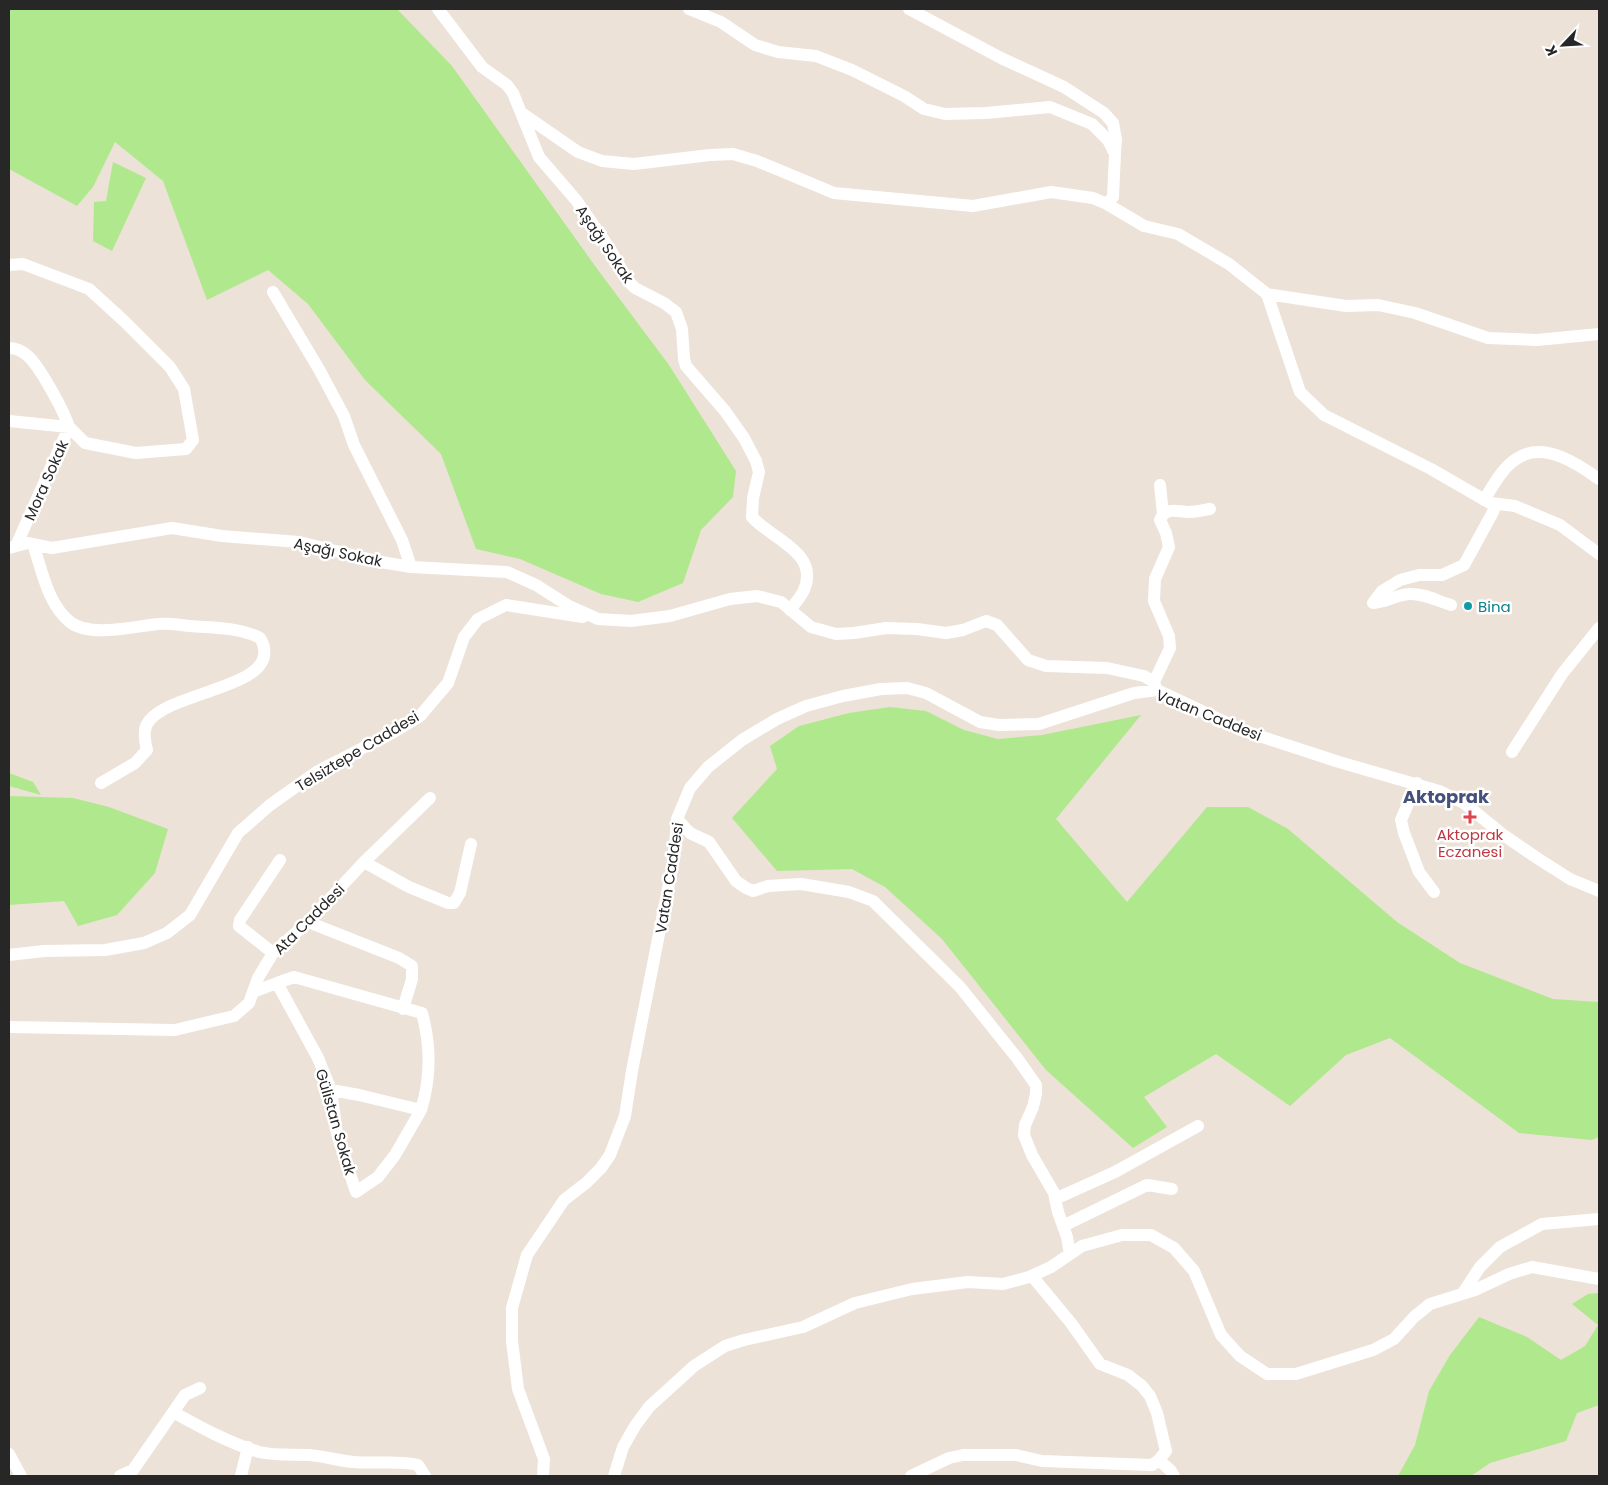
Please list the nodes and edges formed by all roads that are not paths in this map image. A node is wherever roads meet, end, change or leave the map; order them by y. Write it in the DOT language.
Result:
graph roads {
  1 [pos="438,9"];
  2 [pos="689,9"];
  3 [pos="909,9"];
  4 [pos="523,114"];
  5 [pos="1115,154"];
  6 [pos="1107,204"];
  7 [pos="9,265"];
  8 [pos="273,292"];
  9 [pos="1267,294"];
  10 [pos="1599,334"];
  11 [pos="9,348"];
  12 [pos="9,421"];
  13 [pos="69,427"];
  14 [pos="1599,479"];
  15 [pos="1160,485"];
  16 [pos="1490,502"];
  17 [pos="1210,509"];
  18 [pos="1163,514"];
  19 [pos="33,544"];
  20 [pos="13,547"];
  21 [pos="1599,554"];
  22 [pos="411,567"];
  23 [pos="1451,605"];
  24 [pos="790,610"];
  25 [pos="598,619"];
  26 [pos="1599,628"];
  27 [pos="1155,686"];
  28 [pos="1512,752"];
  29 [pos="101,784"];
  30 [pos="1417,784"];
  31 [pos="430,798"];
  32 [pos="677,819"];
  33 [pos="471,844"];
  34 [pos="280,860"];
  35 [pos="364,862"];
  36 [pos="1434,892"];
  37 [pos="1599,892"];
  38 [pos="308,922"];
  39 [pos="273,953"];
  40 [pos="9,956"];
  41 [pos="277,982"];
  42 [pos="253,992"];
  43 [pos="403,1009"];
  44 [pos="9,1027"];
  45 [pos="331,1090"];
  46 [pos="421,1110"];
  47 [pos="1198,1126"];
  48 [pos="1172,1189"];
  49 [pos="1055,1199"];
  50 [pos="1599,1218"];
  51 [pos="1063,1226"];
  52 [pos="1070,1254"];
  53 [pos="1032,1276"];
  54 [pos="1599,1279"];
  55 [pos="1464,1294"];
  56 [pos="200,1388"];
  57 [pos="173,1412"];
  58 [pos="248,1447"];
  59 [pos="9,1454"];
  60 [pos="1159,1460"];
  61 [pos="125,1475"];
  62 [pos="21,1476"];
  63 [pos="241,1476"];
  64 [pos="425,1476"];
  65 [pos="543,1476"];
  66 [pos="614,1476"];
  67 [pos="911,1476"];
  68 [pos="1174,1476"];
  1 -- 4 [label="street, Aşağı Sokak"];
  2 -- 5 [label="street"];
  3 -- 5 [label="street"];
  4 -- 6 [label="street"];
  4 -- 24 [label="street, Aşağı Sokak"];
  5 -- 6 [label="street"];
  6 -- 9 [label="street"];
  7 -- 13 [label="street"];
  8 -- 22 [label="street, Aşağı Sokak"];
  9 -- 10 [label="street"];
  9 -- 16 [label="street"];
  11 -- 13 [label="street, Mora Sokak"];
  12 -- 13 [label="street"];
  13 -- 20 [label="street, Mora Sokak"];
  14 -- 16 [label="street"];
  15 -- 18 [label="street"];
  16 -- 21 [label="street"];
  16 -- 23 [label="street"];
  17 -- 18 [label="street"];
  18 -- 27 [label="street"];
  19 -- 20 [label="street, Aşağı Sokak"];
  19 -- 22 [label="street, Aşağı Sokak"];
  19 -- 29 [label="street"];
  22 -- 25 [label="street, Aşağı Sokak"];
  24 -- 25 [label="street, Aşağı Sokak"];
  24 -- 27 [label="street, Aşağı Sokak"];
  25 -- 40 [label="street, Telsiztepe Caddesi"];
  26 -- 28 [label="street"];
  27 -- 30 [label="street, Vatan Caddesi"];
  27 -- 32 [label="street, Vatan Caddesi"];
  30 -- 36 [label="street"];
  30 -- 37 [label="street, Vatan Caddesi"];
  31 -- 35 [label="street, Ata Caddesi"];
  32 -- 49 [label="street"];
  32 -- 65 [label="street, Vatan Caddesi"];
  33 -- 35 [label="street"];
  34 -- 39 [label="street"];
  35 -- 38 [label="street, Ata Caddesi"];
  38 -- 39 [label="street, Ata Caddesi"];
  38 -- 43 [label="street"];
  39 -- 42 [label="street, Ata Caddesi"];
  41 -- 42 [label="street"];
  41 -- 43 [label="street"];
  41 -- 45 [label="street, Gülistan Sokak"];
  42 -- 44 [label="street, Ata Caddesi"];
  43 -- 46 [label="street"];
  45 -- 46 [label="street"];
  45 -- 46 [label="street, Gülistan Sokak"];
  47 -- 49 [label="street"];
  48 -- 51 [label="street"];
  49 -- 51 [label="street"];
  50 -- 55 [label="street"];
  51 -- 52 [label="street"];
  52 -- 53 [label="street"];
  52 -- 55 [label="street"];
  53 -- 60 [label="street"];
  53 -- 66 [label="street"];
  54 -- 55 [label="street"];
  56 -- 57 [label="street"];
  57 -- 58 [label="street"];
  57 -- 61 [label="street"];
  58 -- 63 [label="street"];
  58 -- 64 [label="street"];
  59 -- 62 [label="street"];
  60 -- 67 [label="street"];
  60 -- 68 [label="street"];
}
